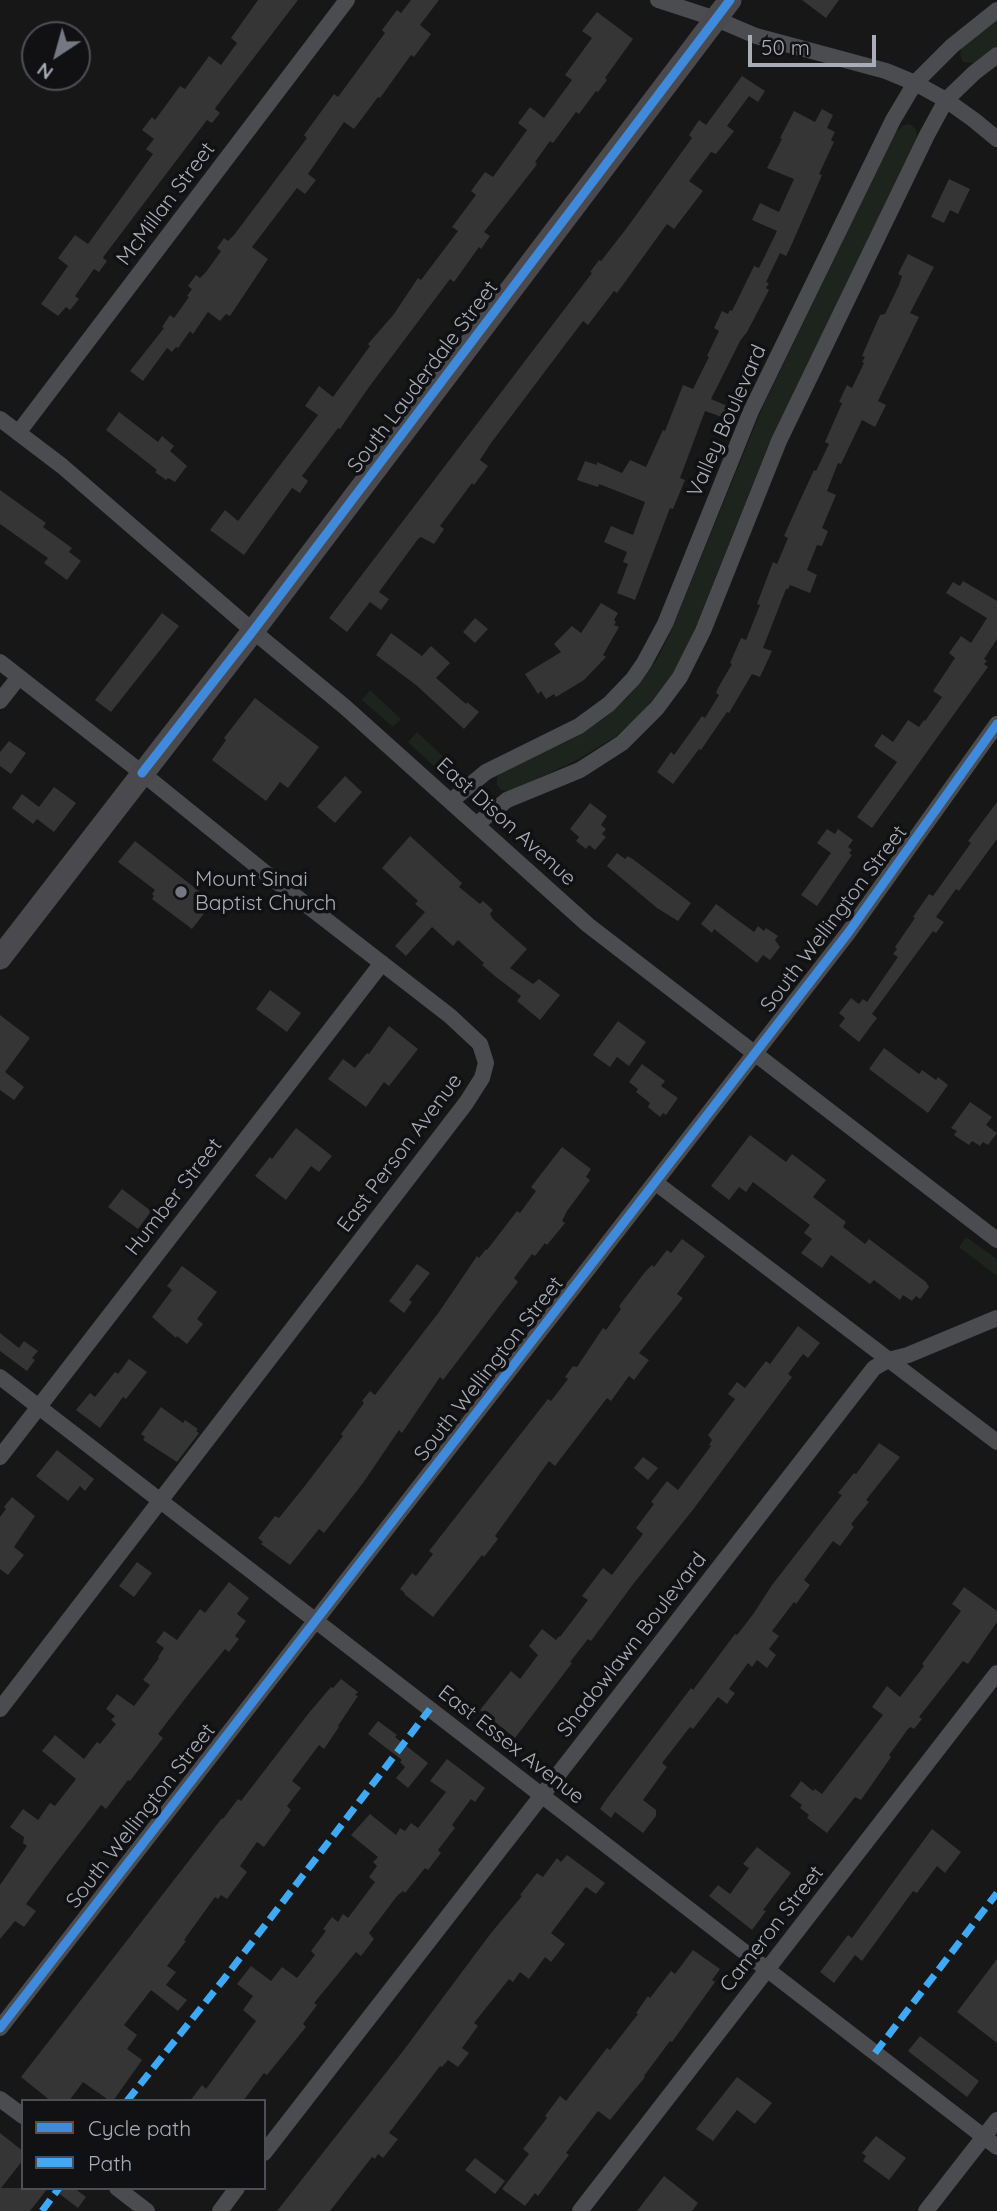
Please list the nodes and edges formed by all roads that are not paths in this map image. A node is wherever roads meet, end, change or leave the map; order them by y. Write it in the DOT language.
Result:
graph roads {
  1 [pos="347,0"];
  2 [pos="658,0"];
  3 [pos="730,0"];
  4 [pos="997,10"];
  5 [pos="716,19"];
  6 [pos="997,55"];
  7 [pos="915,83"];
  8 [pos="946,100"];
  9 [pos="997,139"];
  10 [pos="0,419"];
  11 [pos="18,433"];
  12 [pos="253,631"];
  13 [pos="0,662"];
  14 [pos="19,677"];
  15 [pos="0,701"];
  16 [pos="997,724"];
  17 [pos="142,773"];
  18 [pos="451,801"];
  19 [pos="477,824"];
  20 [pos="0,958"];
  21 [pos="382,963"];
  22 [pos="755,1054"];
  23 [pos="656,1183"];
  24 [pos="997,1240"];
  25 [pos="997,1318"];
  26 [pos="888,1360"];
  27 [pos="0,1377"];
  28 [pos="39,1407"];
  29 [pos="997,1442"];
  30 [pos="0,1457"];
  31 [pos="160,1502"];
  32 [pos="314,1621"];
  33 [pos="997,1673"];
  34 [pos="0,1709"];
  35 [pos="541,1795"];
  36 [pos="768,1969"];
  37 [pos="0,2028"];
  38 [pos="0,2099"];
  39 [pos="21,2115"];
  40 [pos="997,2120"];
  41 [pos="991,2142"];
  42 [pos="266,2150"];
  43 [pos="120,2190"];
  44 [pos="236,2190"];
  45 [pos="147,2211"];
  46 [pos="220,2211"];
  47 [pos="580,2211"];
  48 [pos="926,2211"];
  1 -- 11 [label="street, McMillan Street"];
  2 -- 5 [label="street"];
  3 -- 5 [label="street, South Lauderdale Street"];
  4 -- 7 [label="street, Valley Boulevard"];
  5 -- 7 [label="street"];
  5 -- 12 [label="street, South Lauderdale Street"];
  6 -- 8 [label="street"];
  7 -- 8 [label="street"];
  7 -- 18 [label="street, Valley Boulevard"];
  8 -- 9 [label="street"];
  8 -- 19 [label="street"];
  10 -- 11 [label="street, East Dison Avenue"];
  11 -- 12 [label="street, East Dison Avenue"];
  12 -- 17 [label="street, South Lauderdale Street"];
  12 -- 18 [label="street, East Dison Avenue"];
  13 -- 14 [label="street, East Person Avenue"];
  14 -- 15 [label="street"];
  14 -- 17 [label="street, East Person Avenue"];
  16 -- 22 [label="street, South Wellington Street"];
  17 -- 20 [label="street, South Lauderdale Street"];
  17 -- 21 [label="street, East Person Avenue"];
  18 -- 19 [label="street, East Dison Avenue"];
  19 -- 22 [label="street, East Dison Avenue"];
  21 -- 28 [label="street, Humber Street"];
  21 -- 31 [label="street, East Person Avenue"];
  22 -- 23 [label="street, South Wellington Street"];
  22 -- 24 [label="street, East Dison Avenue"];
  23 -- 26 [label="street"];
  23 -- 32 [label="street, South Wellington Street"];
  25 -- 26 [label="street, Shadowlawn Boulevard"];
  26 -- 29 [label="street"];
  26 -- 35 [label="street, Shadowlawn Boulevard"];
  27 -- 28 [label="street, East Essex Avenue"];
  28 -- 30 [label="street, Humber Street"];
  28 -- 31 [label="street, East Essex Avenue"];
  31 -- 32 [label="street, East Essex Avenue"];
  31 -- 34 [label="street, East Person Avenue"];
  32 -- 35 [label="street, East Essex Avenue"];
  32 -- 37 [label="street, South Wellington Street"];
  33 -- 36 [label="street, Cameron Street"];
  35 -- 36 [label="street, East Essex Avenue"];
  35 -- 42 [label="street, Shadowlawn Boulevard"];
  36 -- 41 [label="street, East Essex Avenue"];
  36 -- 47 [label="street, Cameron Street"];
  38 -- 39 [label="street"];
  40 -- 41 [label="street"];
  41 -- 48 [label="street"];
  43 -- 45 [label="street"];
  44 -- 46 [label="street"];
}
